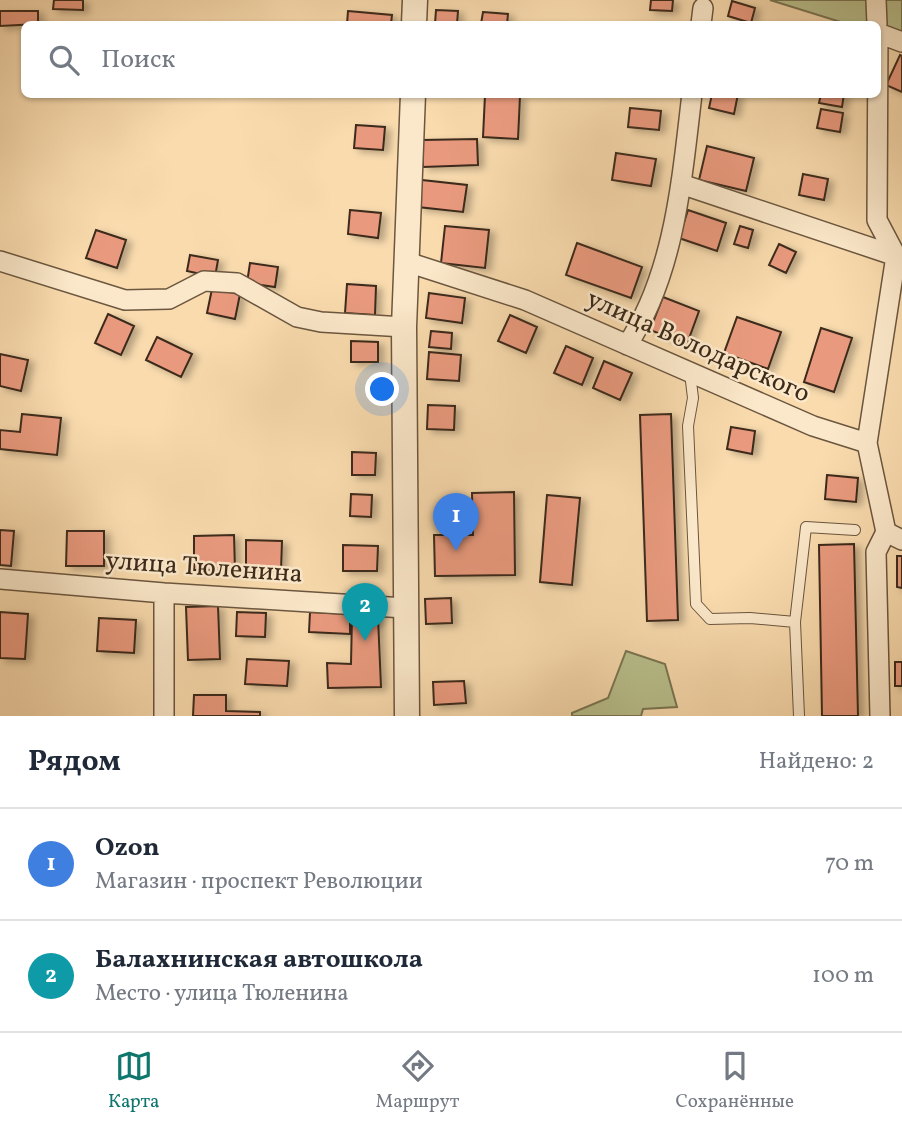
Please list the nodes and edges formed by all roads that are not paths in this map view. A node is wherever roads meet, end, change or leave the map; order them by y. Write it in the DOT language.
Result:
graph roads {
  1 [pos="415,0"];
  2 [pos="876,0"];
  3 [pos="414,21"];
  4 [pos="877,21"];
  5 [pos="881,33"];
  6 [pos="902,42"];
  7 [pos="412,98"];
  8 [pos="692,98"];
  9 [pos="878,98"];
  10 [pos="681,184"];
  11 [pos="899,257"];
  12 [pos="0,261"];
  13 [pos="407,262"];
  14 [pos="404,327"];
  15 [pos="627,345"];
  16 [pos="690,373"];
  17 [pos="867,443"];
  18 [pos="855,530"];
  19 [pos="894,536"];
  20 [pos="0,579"];
  21 [pos="164,593"];
  22 [pos="405,608"];
  23 [pos="795,622"];
  24 [pos="164,716"];
  25 [pos="408,716"];
  26 [pos="799,716"];
  27 [pos="880,716"];
  1 -- 3 [label="street"];
  2 -- 4 [label="street"];
  5 -- 6 [label="street"];
  7 -- 13 [label="street"];
  8 -- 10 [label="street"];
  9 -- 11 [label="street"];
  10 -- 11 [label="street"];
  10 -- 15 [label="street"];
  11 -- 17 [label="street"];
  12 -- 14 [label="street"];
  13 -- 14 [label="street"];
  13 -- 15 [label="street, улица Володарского"];
  14 -- 22 [label="street"];
  15 -- 16 [label="street, улица Володарского"];
  16 -- 17 [label="street, улица Володарского"];
  16 -- 23 [label="lane"];
  17 -- 19 [label="street"];
  18 -- 23 [label="lane"];
  19 -- 27 [label="street"];
  20 -- 21 [label="street, улица Тюленина"];
  21 -- 22 [label="street, улица Тюленина"];
  21 -- 24 [label="street"];
  22 -- 25 [label="street"];
  23 -- 26 [label="lane"];
}
